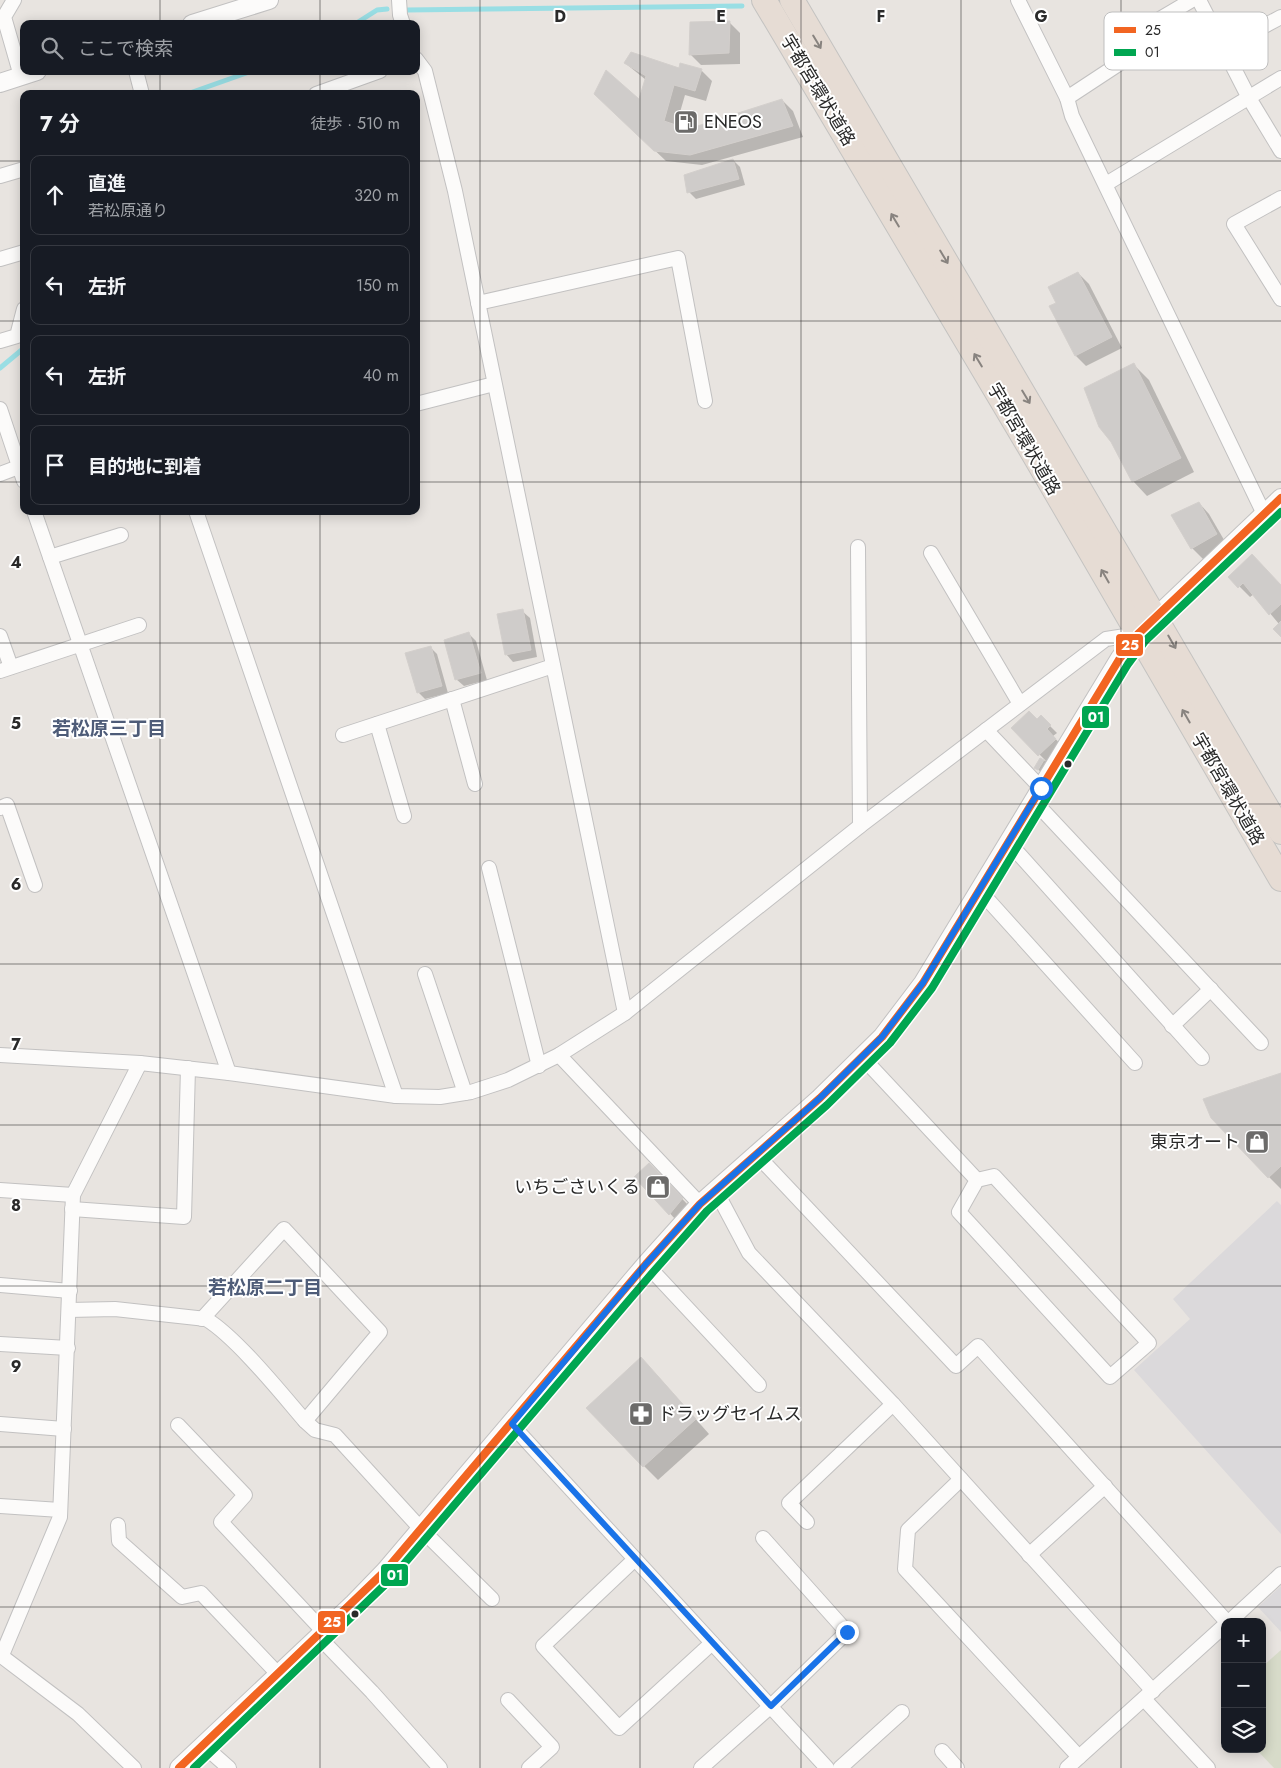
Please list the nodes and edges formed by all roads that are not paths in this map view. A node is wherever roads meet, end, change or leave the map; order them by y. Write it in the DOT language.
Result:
graph roads {
  1 [pos="14,0"];
  2 [pos="267,0"];
  3 [pos="399,0"];
  4 [pos="764,0"];
  5 [pos="792,0"];
  6 [pos="1018,0"];
  7 [pos="1192,0"];
  8 [pos="1198,0"];
  9 [pos="1172,12"];
  10 [pos="1204,12"];
  11 [pos="1281,17"];
  12 [pos="204,20"];
  13 [pos="402,20"];
  14 [pos="1268,24"];
  15 [pos="20,53"];
  16 [pos="420,64"];
  17 [pos="1110,70"];
  18 [pos="1234,70"];
  19 [pos="25,75"];
  20 [pos="137,75"];
  21 [pos="369,75"];
  22 [pos="1281,78"];
  23 [pos="0,82"];
  24 [pos="141,90"];
  25 [pos="327,90"];
  26 [pos="1067,98"];
  27 [pos="1249,98"];
  28 [pos="1281,151"];
  29 [pos="20,170"];
  30 [pos="0,176"];
  31 [pos="1106,184"];
  32 [pos="1281,198"];
  33 [pos="20,253"];
  34 [pos="0,259"];
  35 [pos="1281,298"];
  36 [pos="478,303"];
  37 [pos="20,325"];
  38 [pos="0,341"];
  39 [pos="494,384"];
  40 [pos="706,401"];
  41 [pos="420,403"];
  42 [pos="0,409"];
  43 [pos="20,463"];
  44 [pos="20,466"];
  45 [pos="0,474"];
  46 [pos="1281,498"];
  47 [pos="1264,514"];
  48 [pos="35,515"];
  49 [pos="197,515"];
  50 [pos="121,535"];
  51 [pos="858,547"];
  52 [pos="931,553"];
  53 [pos="50,557"];
  54 [pos="1156,618"];
  55 [pos="139,625"];
  56 [pos="1138,634"];
  57 [pos="0,636"];
  58 [pos="80,645"];
  59 [pos="553,666"];
  60 [pos="6,669"];
  61 [pos="452,699"];
  62 [pos="1020,704"];
  63 [pos="377,724"];
  64 [pos="986,730"];
  65 [pos="343,736"];
  66 [pos="475,784"];
  67 [pos="1038,794"];
  68 [pos="0,808"];
  69 [pos="404,816"];
  70 [pos="860,826"];
  71 [pos="1281,832"];
  72 [pos="1009,843"];
  73 [pos="489,868"];
  74 [pos="1281,879"];
  75 [pos="35,885"];
  76 [pos="980,891"];
  77 [pos="425,974"];
  78 [pos="1210,989"];
  79 [pos="625,1013"];
  80 [pos="1172,1026"];
  81 [pos="1261,1043"];
  82 [pos="0,1055"];
  83 [pos="559,1055"];
  84 [pos="863,1058"];
  85 [pos="1202,1058"];
  86 [pos="140,1063"];
  87 [pos="1135,1063"];
  88 [pos="539,1066"];
  89 [pos="188,1068"];
  90 [pos="230,1073"];
  91 [pos="465,1093"];
  92 [pos="396,1096"];
  93 [pos="755,1153"];
  94 [pos="977,1180"];
  95 [pos="715,1189"];
  96 [pos="0,1190"];
  97 [pos="73,1195"];
  98 [pos="700,1204"];
  99 [pos="72,1209"];
  100 [pos="646,1264"];
  101 [pos="0,1285"];
  102 [pos="70,1290"];
  103 [pos="69,1310"];
  104 [pos="202,1319"];
  105 [pos="0,1344"];
  106 [pos="68,1348"];
  107 [pos="759,1385"];
  108 [pos="893,1404"];
  109 [pos="305,1421"];
  110 [pos="0,1424"];
  111 [pos="512,1424"];
  112 [pos="178,1425"];
  113 [pos="64,1429"];
  114 [pos="961,1479"];
  115 [pos="1105,1486"];
  116 [pos="0,1506"];
  117 [pos="60,1510"];
  118 [pos="807,1522"];
  119 [pos="118,1525"];
  120 [pos="421,1529"];
  121 [pos="763,1538"];
  122 [pos="1029,1555"];
  123 [pos="635,1558"];
  124 [pos="1281,1574"];
  125 [pos="492,1599"];
  126 [pos="1224,1618"];
  127 [pos="1232,1618"];
  128 [pos="1221,1629"];
  129 [pos="321,1634"];
  130 [pos="712,1643"];
  131 [pos="1,1655"];
  132 [pos="278,1674"];
  133 [pos="1148,1695"];
  134 [pos="508,1700"];
  135 [pos="771,1706"];
  136 [pos="902,1712"];
  137 [pos="203,1745"];
  138 [pos="942,1751"];
  139 [pos="1079,1757"];
  140 [pos="134,1768"];
  141 [pos="179,1768"];
  142 [pos="229,1768"];
  143 [pos="440,1768"];
  144 [pos="529,1768"];
  145 [pos="701,1768"];
  146 [pos="827,1768"];
  147 [pos="840,1768"];
  148 [pos="957,1768"];
  149 [pos="1067,1768"];
  150 [pos="1208,1768"];
  1 -- 15 [label="street"];
  2 -- 12 [label="street"];
  3 -- 13 [label="street"];
  56 -- 4 [label="highway, 宇都宮環状道路, one-way"];
  5 -- 54 [label="highway, 宇都宮環状道路, one-way"];
  6 -- 26 [label="street"];
  7 -- 9 [label="street"];
  8 -- 10 [label="street"];
  11 -- 14 [label="street"];
  16 -- 36 [label="street"];
  17 -- 26 [label="street"];
  18 -- 27 [label="street"];
  19 -- 23 [label="street"];
  20 -- 24 [label="street"];
  21 -- 25 [label="street"];
  22 -- 27 [label="street"];
  26 -- 31 [label="street"];
  27 -- 28 [label="street"];
  27 -- 31 [label="street"];
  29 -- 30 [label="street"];
  31 -- 47 [label="street"];
  32 -- 35 [label="street"];
  33 -- 34 [label="street"];
  36 -- 39 [label="street"];
  36 -- 40 [label="street"];
  37 -- 38 [label="street"];
  39 -- 41 [label="street"];
  39 -- 59 [label="street"];
  42 -- 43 [label="street"];
  44 -- 45 [label="street"];
  46 -- 47 [label="street"];
  47 -- 54 [label="street"];
  48 -- 53 [label="street"];
  49 -- 92 [label="street"];
  50 -- 53 [label="street"];
  51 -- 70 [label="street"];
  52 -- 62 [label="street"];
  53 -- 58 [label="street"];
  54 -- 56 [label="street"];
  54 -- 71 [label="highway, 宇都宮環状道路, one-way"];
  55 -- 58 [label="street"];
  56 -- 62 [label="street"];
  56 -- 67 [label="street"];
  74 -- 56 [label="highway, 宇都宮環状道路, one-way"];
  57 -- 60 [label="street"];
  58 -- 60 [label="street"];
  58 -- 90 [label="street"];
  59 -- 61 [label="street"];
  59 -- 79 [label="street"];
  61 -- 63 [label="street"];
  61 -- 66 [label="street"];
  62 -- 64 [label="street"];
  63 -- 65 [label="street"];
  63 -- 69 [label="street"];
  64 -- 67 [label="street"];
  64 -- 70 [label="street"];
  67 -- 72 [label="street"];
  67 -- 78 [label="street"];
  68 -- 75 [label="street"];
  70 -- 79 [label="street"];
  72 -- 76 [label="street"];
  72 -- 80 [label="street"];
  73 -- 88 [label="street"];
  76 -- 84 [label="street"];
  76 -- 87 [label="street"];
  77 -- 91 [label="street"];
  78 -- 80 [label="street"];
  78 -- 81 [label="street"];
  79 -- 83 [label="street"];
  80 -- 85 [label="street"];
  82 -- 86 [label="street"];
  83 -- 88 [label="street"];
  83 -- 98 [label="street"];
  84 -- 93 [label="street"];
  84 -- 94 [label="street"];
  86 -- 89 [label="street"];
  86 -- 97 [label="street"];
  88 -- 91 [label="street"];
  89 -- 90 [label="street"];
  89 -- 99 [label="street"];
  90 -- 92 [label="street"];
  91 -- 92 [label="street"];
  93 -- 95 [label="street"];
  93 -- 115 [label="street"];
  94 -- 94 [label="street"];
  95 -- 98 [label="street"];
  95 -- 108 [label="street"];
  96 -- 97 [label="street"];
  97 -- 99 [label="street"];
  98 -- 100 [label="street"];
  99 -- 102 [label="street"];
  100 -- 107 [label="street"];
  100 -- 111 [label="street"];
  101 -- 102 [label="street"];
  102 -- 103 [label="street"];
  103 -- 104 [label="street"];
  103 -- 106 [label="street"];
  104 -- 109 [label="street"];
  104 -- 109 [label="street"];
  105 -- 106 [label="street"];
  106 -- 113 [label="street"];
  108 -- 114 [label="street"];
  108 -- 118 [label="street"];
  109 -- 120 [label="street"];
  110 -- 113 [label="street"];
  111 -- 120 [label="street"];
  111 -- 123 [label="street"];
  112 -- 129 [label="street"];
  113 -- 117 [label="street"];
  114 -- 122 [label="street"];
  114 -- 139 [label="street"];
  115 -- 122 [label="street"];
  115 -- 126 [label="street"];
  116 -- 117 [label="street"];
  117 -- 131 [label="street"];
  119 -- 132 [label="street"];
  120 -- 125 [label="street"];
  120 -- 129 [label="street"];
  121 -- 135 [label="street"];
  122 -- 133 [label="street"];
  123 -- 130 [label="street"];
  123 -- 130 [label="street"];
  124 -- 127 [label="street"];
  128 -- 133 [label="street"];
  129 -- 132 [label="street"];
  129 -- 143 [label="street"];
  130 -- 135 [label="street"];
  131 -- 140 [label="street"];
  132 -- 137 [label="street"];
  133 -- 139 [label="street"];
  133 -- 150 [label="street"];
  134 -- 144 [label="street"];
  135 -- 145 [label="street"];
  135 -- 146 [label="street"];
  136 -- 147 [label="street"];
  137 -- 141 [label="street"];
  137 -- 142 [label="street"];
  138 -- 148 [label="street"];
  139 -- 149 [label="street"];
}
